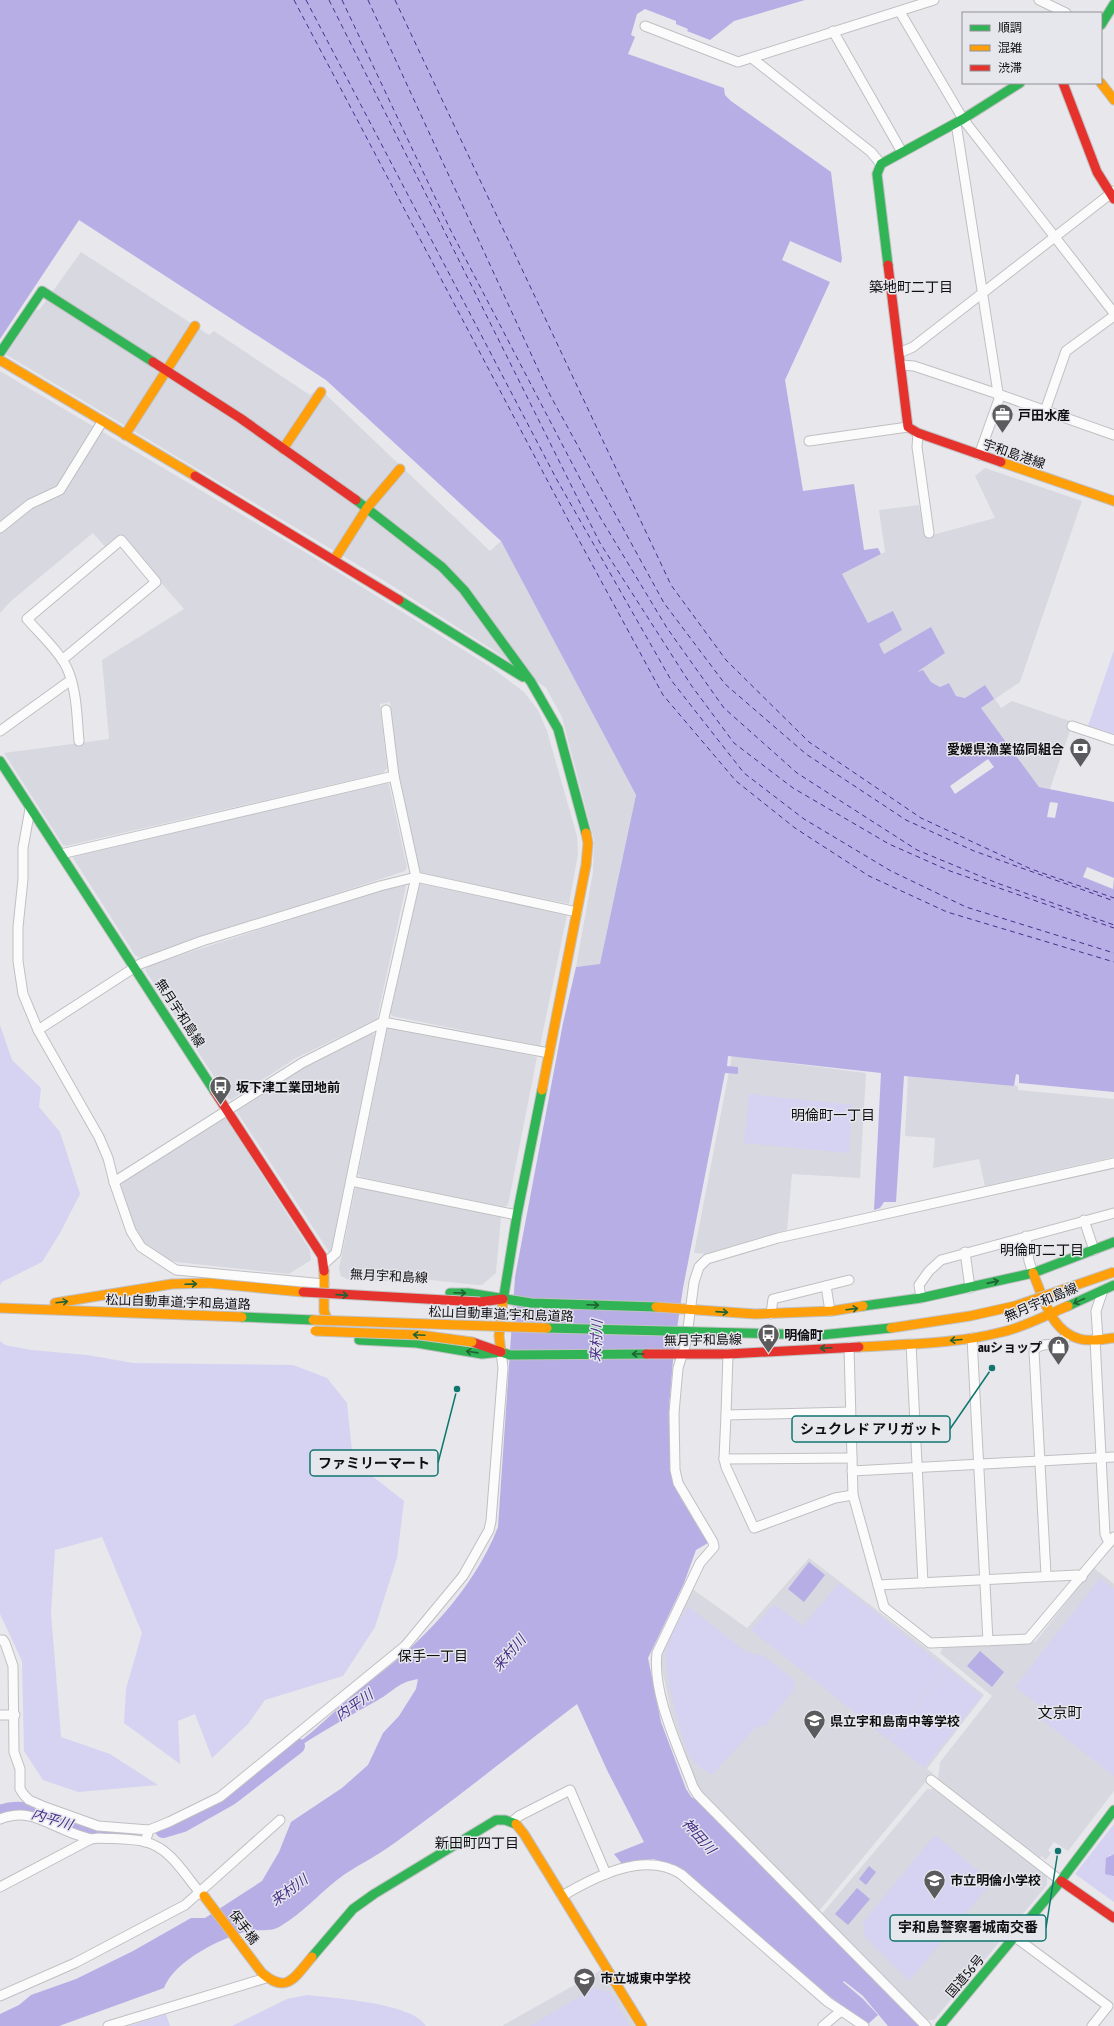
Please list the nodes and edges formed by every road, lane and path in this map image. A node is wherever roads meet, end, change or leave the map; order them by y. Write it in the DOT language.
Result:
graph roads {
  1 [pos="934,0"];
  2 [pos="1039,0"];
  3 [pos="1114,4"];
  4 [pos="900,12"];
  5 [pos="1064,12"];
  6 [pos="1102,23"];
  7 [pos="645,26"];
  8 [pos="833,31"];
  9 [pos="753,59"];
  10 [pos="1018,84"];
  11 [pos="1063,84"];
  12 [pos="1102,84"];
  13 [pos="1114,100"];
  14 [pos="960,120"];
  15 [pos="902,152"];
  16 [pos="881,164"];
  17 [pos="1113,194"];
  18 [pos="1056,237"];
  19 [pos="983,292"];
  20 [pos="1114,313"];
  21 [pos="1114,316"];
  22 [pos="195,326"];
  23 [pos="899,353"];
  24 [pos="0,354"];
  25 [pos="0,360"];
  26 [pos="901,365"];
  27 [pos="166,372"];
  28 [pos="321,392"];
  29 [pos="998,394"];
  30 [pos="1045,411"];
  31 [pos="102,422"];
  32 [pos="908,427"];
  33 [pos="918,433"];
  34 [pos="125,435"];
  35 [pos="1114,435"];
  36 [pos="809,441"];
  37 [pos="283,449"];
  38 [pos="978,455"];
  39 [pos="400,469"];
  40 [pos="1114,501"];
  41 [pos="366,508"];
  42 [pos="0,528"];
  43 [pos="929,533"];
  44 [pos="334,560"];
  45 [pos="62,660"];
  46 [pos="71,680"];
  47 [pos="531,682"];
  48 [pos="386,710"];
  49 [pos="1072,726"];
  50 [pos="0,731"];
  51 [pos="1114,740"];
  52 [pos="79,741"];
  53 [pos="0,761"];
  54 [pos="394,776"];
  55 [pos="30,808"];
  56 [pos="61,854"];
  57 [pos="416,877"];
  58 [pos="577,912"];
  59 [pos="134,967"];
  60 [pos="383,1022"];
  61 [pos="38,1030"];
  62 [pos="549,1053"];
  63 [pos="228,1110"];
  64 [pos="1114,1163"];
  65 [pos="351,1181"];
  66 [pos="114,1182"];
  67 [pos="1114,1214"];
  68 [pos="517,1215"];
  69 [pos="1084,1220"];
  70 [pos="1026,1236"];
  71 [pos="1114,1242"];
  72 [pos="1094,1250"];
  73 [pos="965,1252"];
  74 [pos="324,1264"];
  75 [pos="1114,1272"];
  76 [pos="1033,1273"];
  77 [pos="849,1280"];
  78 [pos="324,1284"];
  79 [pos="1114,1285"];
  80 [pos="826,1286"];
  81 [pos="970,1288"];
  82 [pos="1103,1290"];
  83 [pos="503,1298"];
  84 [pos="921,1298"];
  85 [pos="0,1308"];
  86 [pos="10,1309"];
  87 [pos="688,1309"];
  88 [pos="830,1311"];
  89 [pos="114,1313"];
  90 [pos="771,1314"];
  91 [pos="1052,1314"];
  92 [pos="186,1324"];
  93 [pos="311,1331"];
  94 [pos="1068,1335"];
  95 [pos="972,1338"];
  96 [pos="1114,1338"];
  97 [pos="1097,1339"];
  98 [pos="911,1344"];
  99 [pos="849,1347"];
  100 [pos="500,1352"];
  101 [pos="680,1354"];
  102 [pos="728,1354"];
  103 [pos="850,1412"];
  104 [pos="726,1415"];
  105 [pos="1114,1456"];
  106 [pos="1101,1457"];
  107 [pos="852,1458"];
  108 [pos="724,1459"];
  109 [pos="1040,1460"];
  110 [pos="978,1464"];
  111 [pos="917,1467"];
  112 [pos="852,1471"];
  113 [pos="853,1495"];
  114 [pos="1111,1540"];
  115 [pos="1046,1575"];
  116 [pos="1082,1577"];
  117 [pos="985,1580"];
  118 [pos="923,1583"];
  119 [pos="878,1585"];
  120 [pos="0,1640"];
  121 [pos="988,1641"];
  122 [pos="0,1715"];
  123 [pos="15,1715"];
  124 [pos="931,1780"];
  125 [pos="1114,1810"];
  126 [pos="0,1819"];
  127 [pos="280,1820"];
  128 [pos="512,1822"];
  129 [pos="149,1830"];
  130 [pos="91,1839"];
  131 [pos="145,1842"];
  132 [pos="606,1874"];
  133 [pos="1061,1881"];
  134 [pos="0,1887"];
  135 [pos="202,1894"];
  136 [pos="562,1896"];
  137 [pos="1114,1918"];
  138 [pos="1015,1937"];
  139 [pos="264,1976"];
  140 [pos="0,1996"];
  141 [pos="841,2010"];
  142 [pos="108,2026"];
  143 [pos="642,2026"];
  144 [pos="823,2026"];
  145 [pos="864,2026"];
  146 [pos="926,2026"];
  147 [pos="940,2026"];
  148 [pos="1092,2026"];
  1 -- 4 [label="street"];
  2 -- 5 [label="street"];
  3 -- 6 [label="main road"];
  4 -- 8 [label="street"];
  4 -- 14 [label="street"];
  7 -- 9 [label="street"];
  8 -- 9 [label="street"];
  8 -- 15 [label="street"];
  9 -- 16 [label="street"];
  10 -- 14 [label="main road"];
  11 -- 17 [label="main road"];
  12 -- 13 [label="main road"];
  14 -- 15 [label="main road"];
  14 -- 18 [label="street"];
  14 -- 19 [label="street"];
  15 -- 16 [label="main road"];
  16 -- 23 [label="main road"];
  17 -- 18 [label="street"];
  18 -- 19 [label="street"];
  18 -- 20 [label="street"];
  19 -- 23 [label="street"];
  19 -- 29 [label="street"];
  21 -- 30 [label="street"];
  22 -- 27 [label="main road"];
  23 -- 26 [label="main road"];
  24 -- 27 [label="main road"];
  25 -- 31 [label="main road"];
  26 -- 29 [label="street"];
  26 -- 32 [label="main road"];
  27 -- 34 [label="main road"];
  27 -- 37 [label="main road"];
  28 -- 37 [label="main road"];
  29 -- 30 [label="street"];
  29 -- 38 [label="street"];
  30 -- 35 [label="street"];
  31 -- 34 [label="main road"];
  31 -- 42 [label="street"];
  32 -- 33 [label="main road, 宇和島港線"];
  32 -- 36 [label="street"];
  33 -- 38 [label="main road, 宇和島港線"];
  33 -- 43 [label="street"];
  34 -- 44 [label="main road"];
  37 -- 41 [label="main road"];
  38 -- 40 [label="main road, 宇和島港線"];
  39 -- 41 [label="main road"];
  41 -- 44 [label="main road"];
  41 -- 47 [label="main road"];
  44 -- 47 [label="main road"];
  45 -- 45 [label="street"];
  45 -- 46 [label="street"];
  46 -- 50 [label="street"];
  46 -- 52 [label="street"];
  47 -- 58 [label="main road"];
  48 -- 54 [label="street"];
  49 -- 51 [label="street"];
  53 -- 55 [label="main road, 無月宇和島線"];
  54 -- 56 [label="street"];
  54 -- 57 [label="street"];
  55 -- 56 [label="main road, 無月宇和島線"];
  55 -- 61 [label="street"];
  56 -- 59 [label="main road, 無月宇和島線"];
  57 -- 58 [label="street"];
  57 -- 59 [label="street"];
  57 -- 60 [label="street"];
  58 -- 62 [label="main road"];
  59 -- 61 [label="street"];
  59 -- 63 [label="main road, 無月宇和島線"];
  60 -- 62 [label="street"];
  60 -- 63 [label="street"];
  60 -- 65 [label="street"];
  61 -- 66 [label="street"];
  62 -- 68 [label="main road"];
  63 -- 66 [label="street"];
  63 -- 74 [label="main road, 無月宇和島線"];
  64 -- 87 [label="street"];
  65 -- 68 [label="street"];
  65 -- 74 [label="street"];
  66 -- 78 [label="street"];
  67 -- 69 [label="street"];
  68 -- 83 [label="main road"];
  69 -- 70 [label="street"];
  69 -- 72 [label="street"];
  70 -- 73 [label="street"];
  70 -- 76 [label="street"];
  71 -- 72 [label="main road, 無月宇和島線"];
  72 -- 76 [label="main road, 無月宇和島線"];
  73 -- 81 [label="street"];
  73 -- 84 [label="street"];
  74 -- 78 [label="main road, 無月宇和島線"];
  75 -- 89 [label="main road, 松山自動車道;宇和島道路, bridge"];
  81 -- 76 [label="main road, 無月宇和島線, one-way"];
  76 -- 91 [label="main road"];
  77 -- 80 [label="street"];
  78 -- 83 [label="main road, 無月宇和島線, one-way"];
  100 -- 78 [label="main road, 無月宇和島線, one-way"];
  79 -- 82 [label="main road, 無月宇和島線"];
  80 -- 88 [label="street"];
  80 -- 90 [label="street"];
  81 -- 84 [label="main road, 無月宇和島線"];
  82 -- 91 [label="main road, 無月宇和島線, one-way"];
  82 -- 97 [label="street"];
  86 -- 83 [label="main road, one-way, bridge"];
  83 -- 87 [label="main road, 無月宇和島線, one-way"];
  83 -- 100 [label="main road"];
  88 -- 84 [label="main road, 無月宇和島線, one-way"];
  85 -- 86 [label="main road, 松山自動車道;宇和島道路"];
  86 -- 89 [label="main road, 松山自動車道;宇和島道路"];
  87 -- 90 [label="main road, 無月宇和島線, one-way"];
  87 -- 101 [label="street"];
  88 -- 90 [label="main road, 無月宇和島線"];
  89 -- 92 [label="main road"];
  91 -- 94 [label="main road"];
  91 -- 95 [label="main road, 無月宇和島線"];
  100 -- 93 [label="main road, one-way, bridge"];
  94 -- 97 [label="main road"];
  94 -- 109 [label="street"];
  95 -- 98 [label="main road, 無月宇和島線, one-way"];
  95 -- 110 [label="street"];
  96 -- 97 [label="main road"];
  97 -- 106 [label="street"];
  98 -- 99 [label="main road, 無月宇和島線"];
  98 -- 111 [label="street"];
  99 -- 102 [label="main road, 無月宇和島線, one-way"];
  99 -- 103 [label="street"];
  101 -- 100 [label="main road, 無月宇和島線, one-way"];
  100 -- 129 [label="street"];
  101 -- 102 [label="main road, 無月宇和島線"];
  101 -- 146 [label="street"];
  102 -- 104 [label="street"];
  103 -- 104 [label="street"];
  103 -- 107 [label="street"];
  104 -- 108 [label="street"];
  105 -- 106 [label="street"];
  106 -- 109 [label="street"];
  106 -- 114 [label="street"];
  107 -- 108 [label="street"];
  107 -- 112 [label="street"];
  108 -- 113 [label="street"];
  109 -- 110 [label="street"];
  109 -- 115 [label="street"];
  110 -- 111 [label="street"];
  110 -- 117 [label="street"];
  111 -- 112 [label="street"];
  111 -- 118 [label="street"];
  112 -- 113 [label="street"];
  113 -- 119 [label="street"];
  114 -- 116 [label="street"];
  115 -- 116 [label="street"];
  115 -- 117 [label="street"];
  116 -- 121 [label="street"];
  117 -- 118 [label="street"];
  117 -- 121 [label="street"];
  118 -- 119 [label="street"];
  119 -- 121 [label="street"];
  120 -- 123 [label="street"];
  122 -- 123 [label="street"];
  123 -- 129 [label="street"];
  124 -- 133 [label="street"];
  125 -- 133 [label="main road, 国道56号"];
  126 -- 130 [label="street"];
  127 -- 135 [label="street"];
  128 -- 132 [label="street"];
  128 -- 136 [label="main road"];
  128 -- 139 [label="main road"];
  129 -- 131 [label="street"];
  130 -- 131 [label="street"];
  130 -- 134 [label="street"];
  131 -- 135 [label="street"];
  132 -- 136 [label="street"];
  132 -- 141 [label="street"];
  133 -- 137 [label="main road"];
  133 -- 138 [label="main road, 国道56号"];
  135 -- 139 [label="main road, 保手橋"];
  135 -- 140 [label="street"];
  136 -- 143 [label="main road"];
  138 -- 147 [label="main road, 国道56号"];
  138 -- 148 [label="street"];
  139 -- 142 [label="street"];
  141 -- 144 [label="street"];
  141 -- 145 [label="street"];
}
